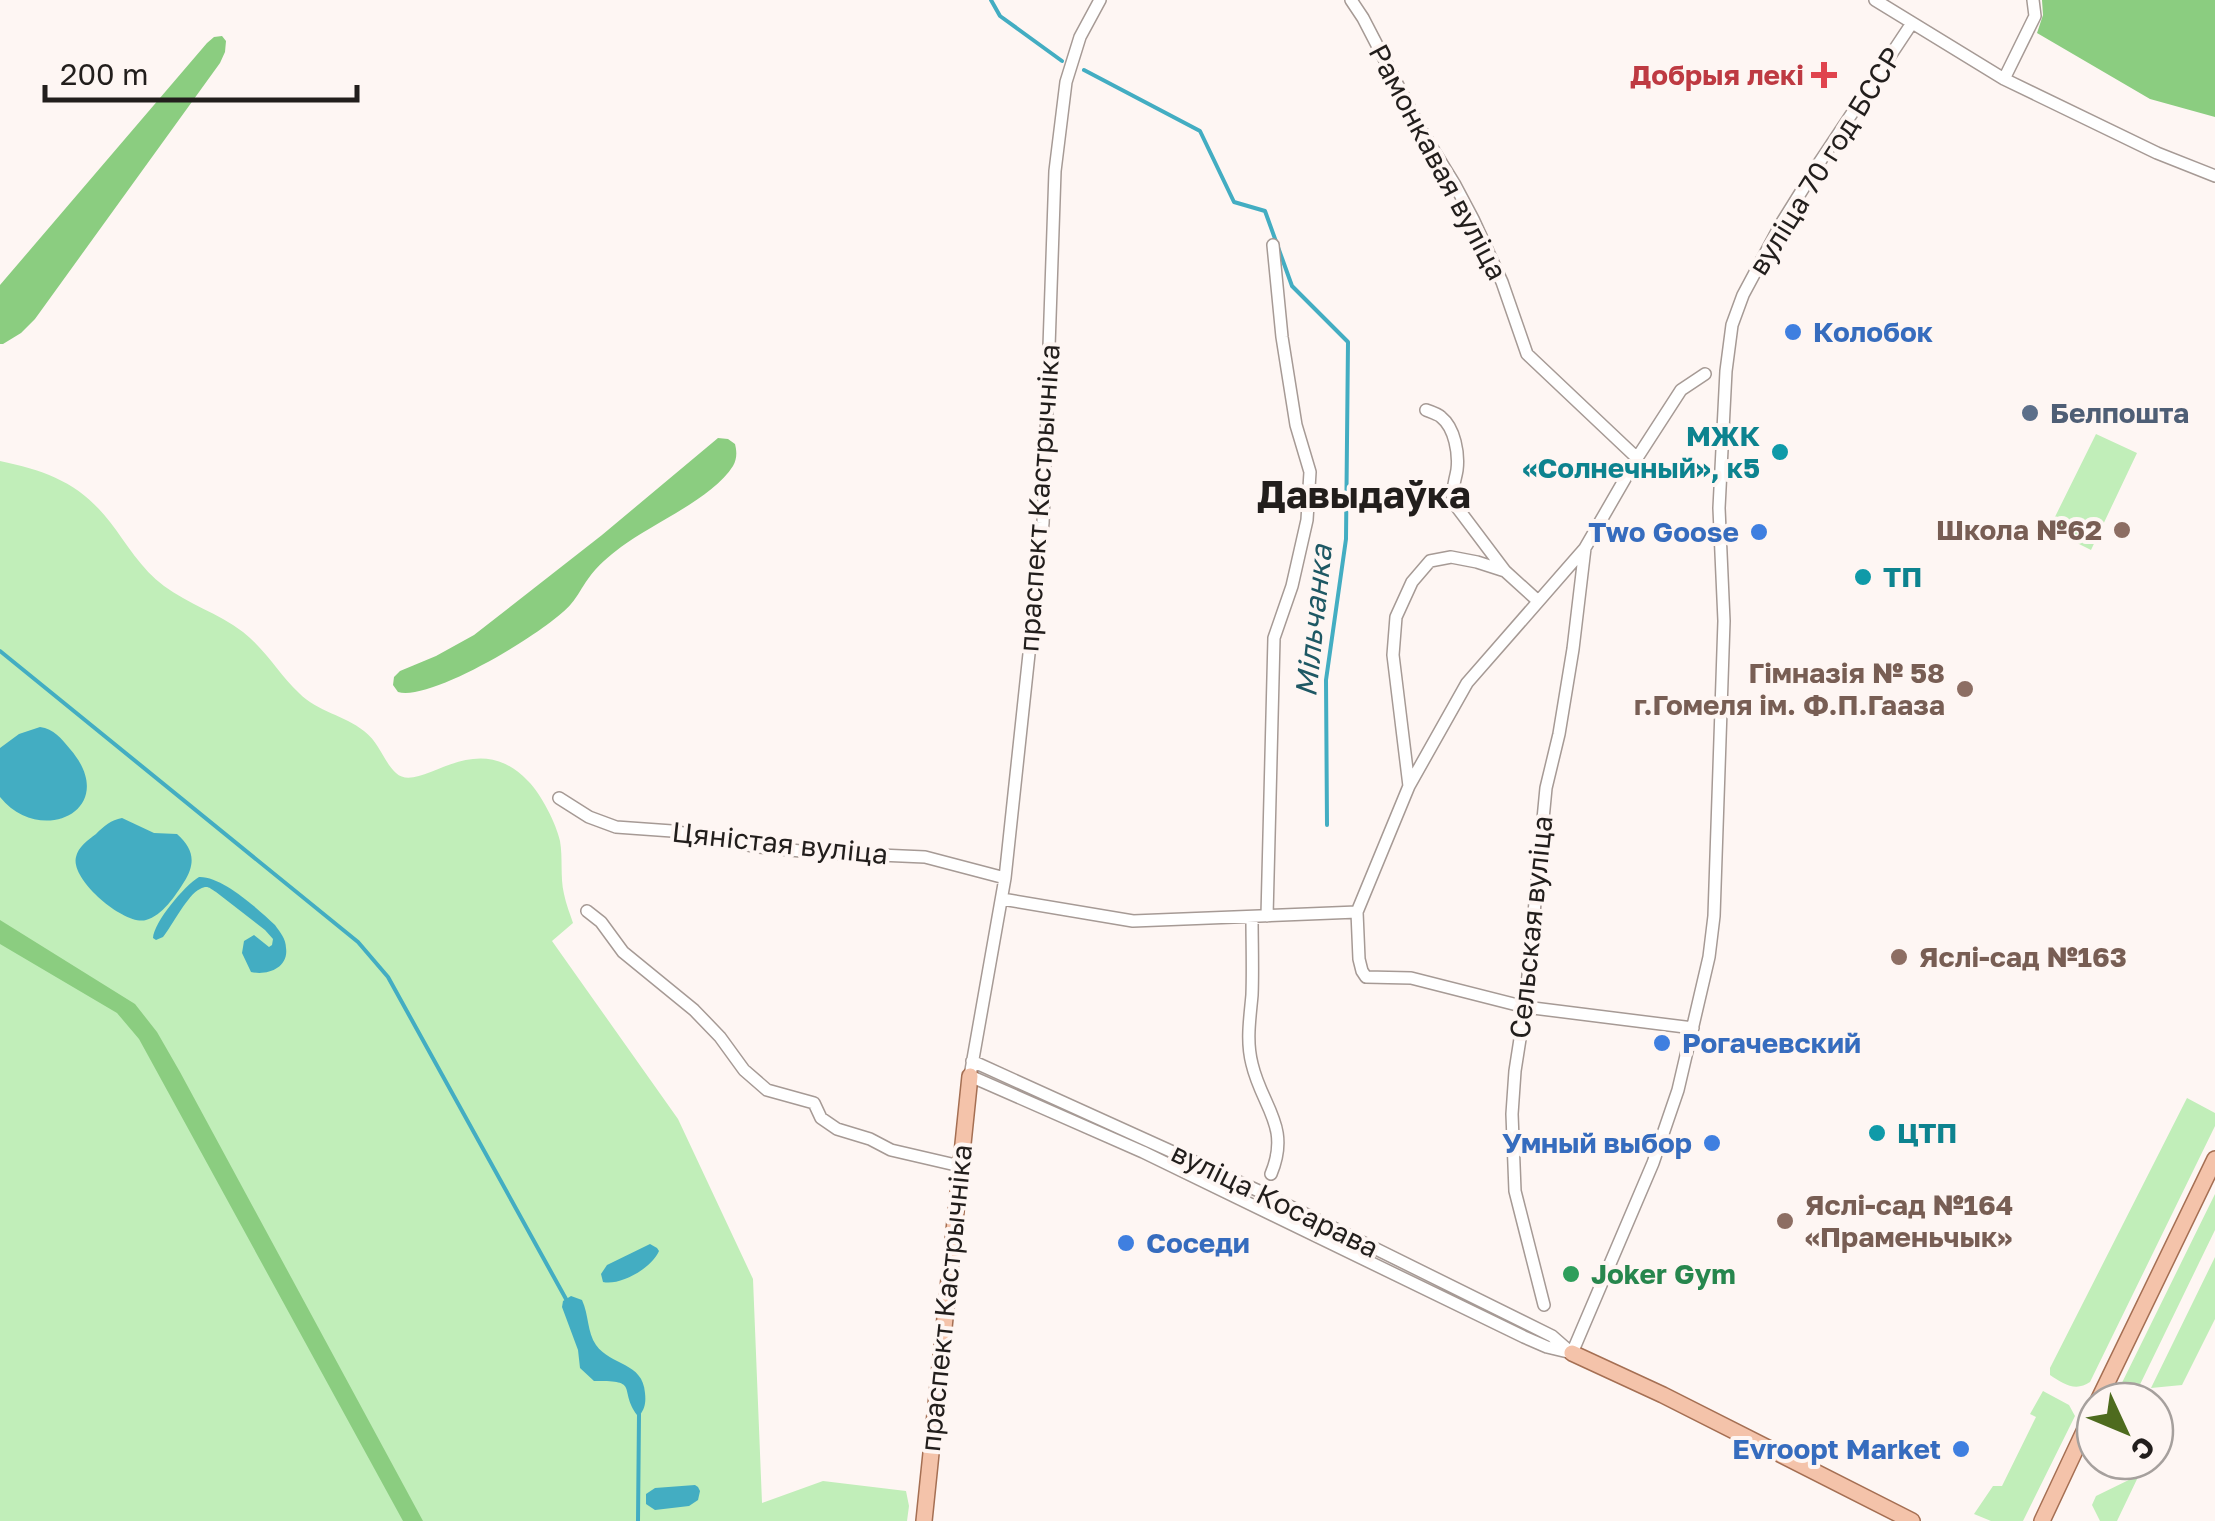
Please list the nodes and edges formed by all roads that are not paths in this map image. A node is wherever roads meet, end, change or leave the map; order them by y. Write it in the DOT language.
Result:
graph roads {
  1 [pos="1100,0"];
  2 [pos="1351,0"];
  3 [pos="1875,0"];
  4 [pos="2034,0"];
  5 [pos="1912,23"];
  6 [pos="2004,79"];
  7 [pos="2215,176"];
  8 [pos="1273,245"];
  9 [pos="1705,374"];
  10 [pos="1426,410"];
  11 [pos="1637,458"];
  12 [pos="1585,548"];
  13 [pos="1505,570"];
  14 [pos="1538,601"];
  15 [pos="1408,786"];
  16 [pos="558,798"];
  17 [pos="1005,878"];
  18 [pos="1002,899"];
  19 [pos="586,911"];
  20 [pos="1357,912"];
  21 [pos="1268,916"];
  22 [pos="1252,917"];
  23 [pos="1525,1008"];
  24 [pos="1693,1028"];
  25 [pos="971,1068"];
  26 [pos="2215,1159"];
  27 [pos="960,1166"];
  28 [pos="1270,1174"];
  29 [pos="1544,1304"];
  30 [pos="1572,1352"];
  31 [pos="2108,1381"];
  32 [pos="2075,1451"];
  33 [pos="924,1521"];
  34 [pos="1912,1521"];
  35 [pos="2042,1521"];
  1 -- 17 [label="street, праспект Кастрычніка"];
  2 -- 11 [label="street, Рамонкавая вуліца"];
  3 -- 5 [label="street"];
  4 -- 6 [label="street"];
  5 -- 6 [label="street"];
  5 -- 24 [label="street, вуліца 70 год БССР"];
  6 -- 7 [label="street"];
  8 -- 21 [label="street"];
  9 -- 11 [label="street"];
  10 -- 13 [label="street"];
  11 -- 12 [label="street"];
  12 -- 14 [label="street"];
  12 -- 23 [label="street, Сельская вуліца"];
  13 -- 14 [label="street"];
  13 -- 15 [label="street"];
  14 -- 15 [label="street"];
  15 -- 20 [label="street"];
  16 -- 17 [label="street, Цяністая вуліца"];
  17 -- 18 [label="street, праспект Кастрычніка"];
  18 -- 22 [label="street"];
  18 -- 25 [label="street, праспект Кастрычніка"];
  19 -- 27 [label="street"];
  20 -- 21 [label="street"];
  20 -- 23 [label="street"];
  21 -- 22 [label="street"];
  22 -- 28 [label="street"];
  23 -- 24 [label="street"];
  23 -- 29 [label="street, Сельская вуліца"];
  24 -- 30 [label="street, вуліца 70 год БССР"];
  25 -- 27 [label="main road, праспект Кастрычніка"];
  25 -- 30 [label="street, вуліца Косарава"];
  26 -- 31 [label="main road"];
  27 -- 33 [label="main road, праспект Кастрычніка"];
  30 -- 34 [label="main road, вуліца Косарава"];
  32 -- 35 [label="main road"];
}
